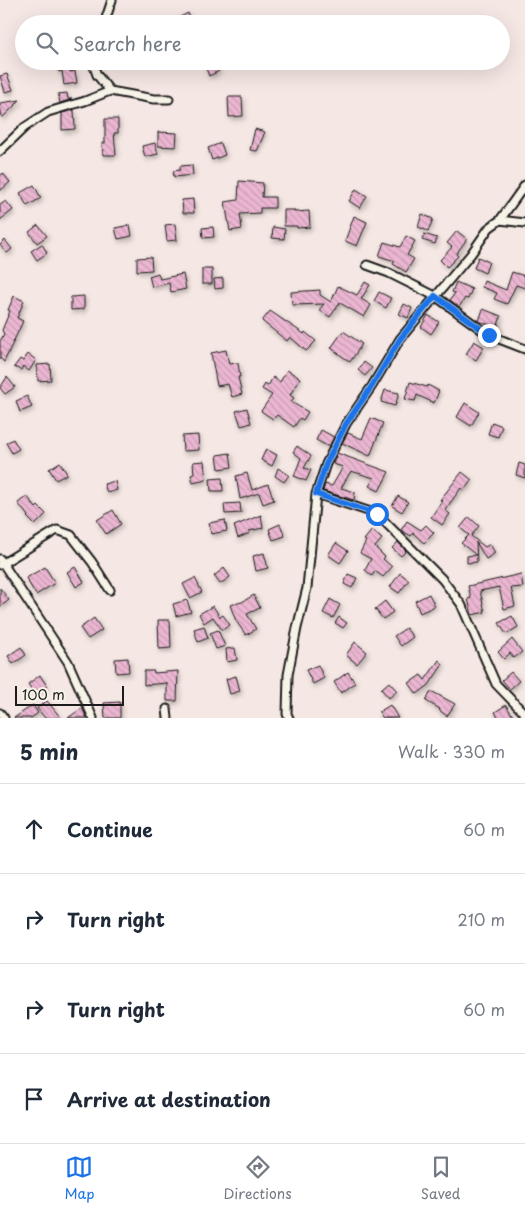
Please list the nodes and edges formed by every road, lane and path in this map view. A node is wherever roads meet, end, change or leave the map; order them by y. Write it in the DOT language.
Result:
graph roads {
  1 [pos="112,0"];
  2 [pos="107,15"];
  3 [pos="95,70"];
  4 [pos="110,91"];
  5 [pos="169,99"];
  6 [pos="0,151"];
  7 [pos="525,185"];
  8 [pos="500,220"];
  9 [pos="525,223"];
  10 [pos="367,265"];
  11 [pos="435,296"];
  12 [pos="525,349"];
  13 [pos="316,494"];
  14 [pos="1,562"];
  15 [pos="110,590"];
  16 [pos="167,709"];
  17 [pos="0,713"];
  18 [pos="525,714"];
  19 [pos="4,718"];
  20 [pos="93,718"];
  21 [pos="168,718"];
  22 [pos="288,718"];
  1 -- 2 [label="street"];
  3 -- 4 [label="street"];
  4 -- 5 [label="street"];
  4 -- 6 [label="street"];
  7 -- 8 [label="street"];
  8 -- 9 [label="street"];
  8 -- 11 [label="street"];
  10 -- 11 [label="street"];
  11 -- 12 [label="street"];
  11 -- 13 [label="street"];
  13 -- 18 [label="street"];
  13 -- 22 [label="street"];
  14 -- 15 [label="street"];
  14 -- 20 [label="street"];
  16 -- 21 [label="street"];
  17 -- 19 [label="street"];
}
